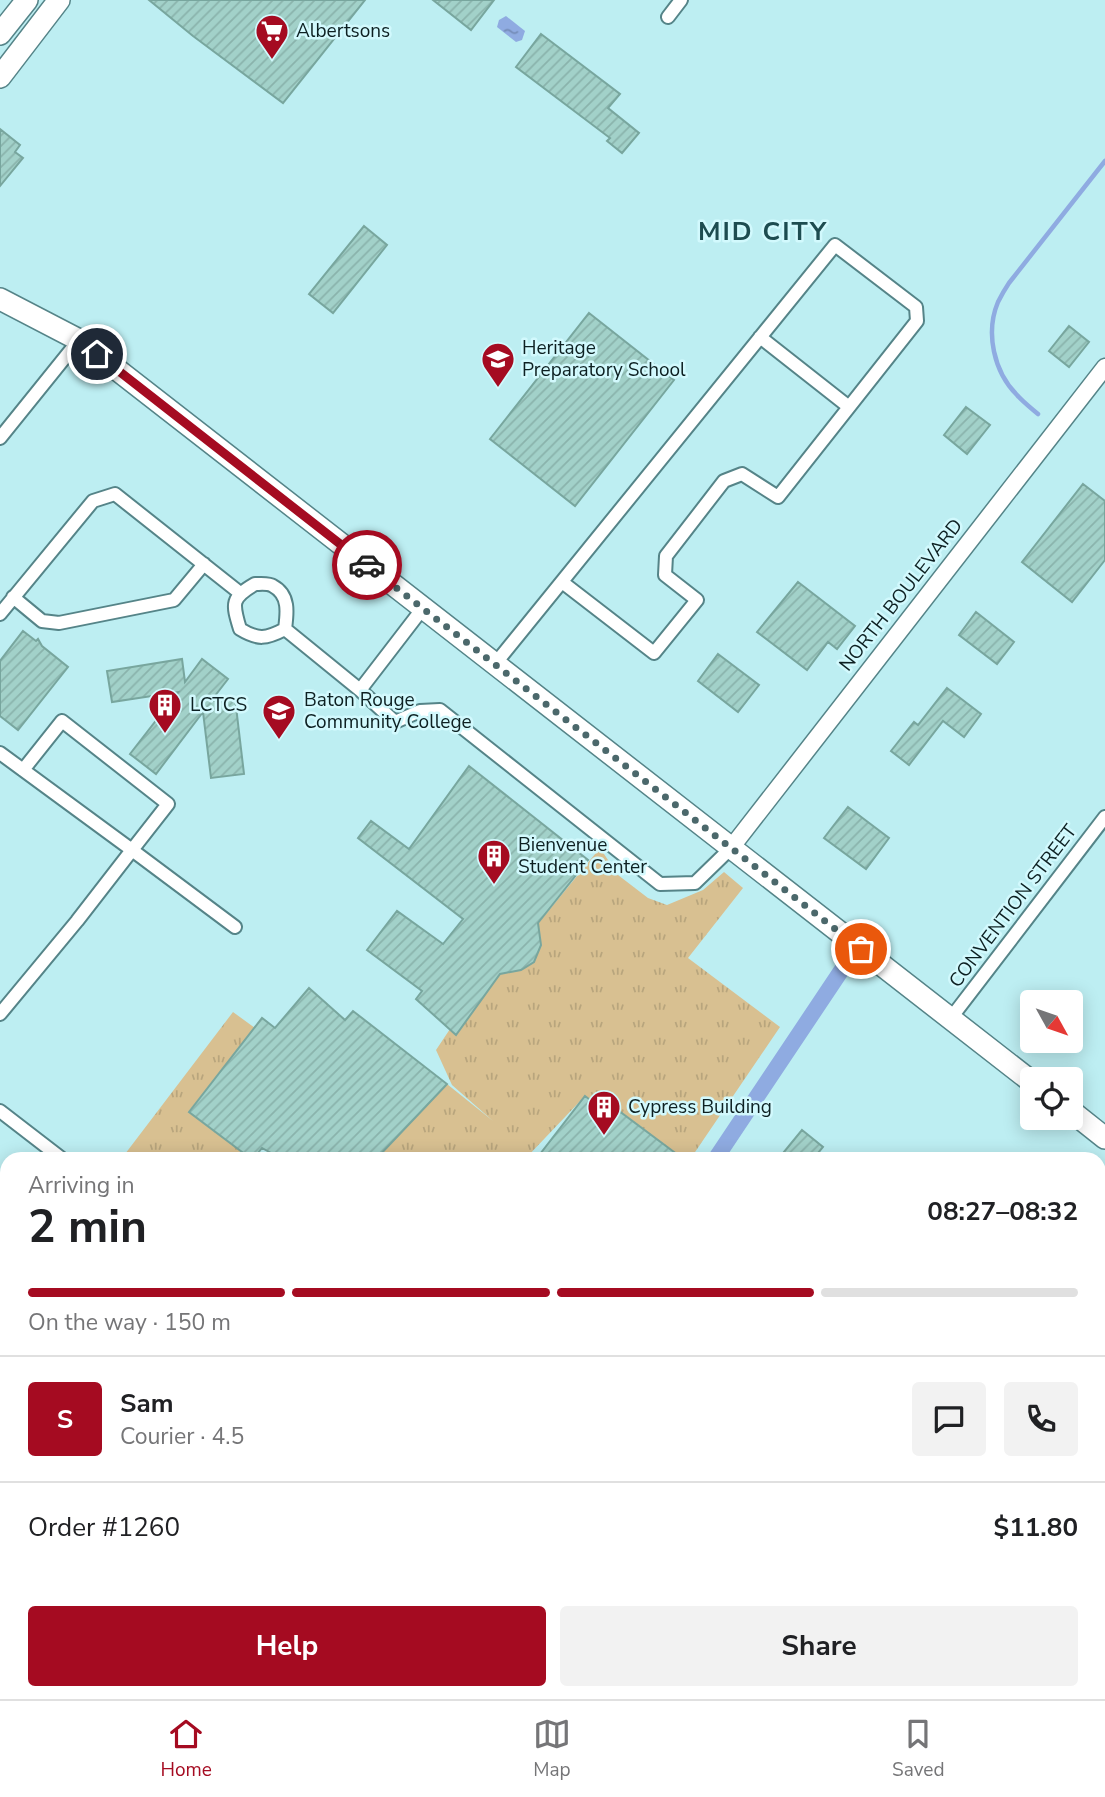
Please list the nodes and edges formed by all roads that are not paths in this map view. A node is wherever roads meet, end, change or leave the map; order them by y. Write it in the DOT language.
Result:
graph roads {
  1 [pos="27,0"];
  2 [pos="59,0"];
  3 [pos="681,0"];
  4 [pos="668,17"];
  5 [pos="0,34"];
  6 [pos="0,77"];
  7 [pos="0,299"];
  8 [pos="760,337"];
  9 [pos="79,340"];
  10 [pos="1105,367"];
  11 [pos="849,407"];
  12 [pos="0,438"];
  13 [pos="204,564"];
  14 [pos="562,582"];
  15 [pos="240,593"];
  16 [pos="13,597"];
  17 [pos="423,608"];
  18 [pos="0,614"];
  19 [pos="285,629"];
  20 [pos="495,664"];
  21 [pos="360,690"];
  22 [pos="0,753"];
  23 [pos="23,770"];
  24 [pos="1105,817"];
  25 [pos="731,848"];
  26 [pos="132,850"];
  27 [pos="234,927"];
  28 [pos="0,1014"];
  29 [pos="951,1018"];
  30 [pos="1020,1073"];
  31 [pos="0,1111"];
  32 [pos="1083,1121"];
  33 [pos="1105,1138"];
  34 [pos="53,1152"];
  1 -- 5 [label="main road"];
  2 -- 6 [label="main road"];
  3 -- 4 [label="street"];
  7 -- 9 [label="main road"];
  8 -- 11 [label="street"];
  8 -- 11 [label="street"];
  8 -- 14 [label="street"];
  9 -- 12 [label="street"];
  9 -- 17 [label="main road"];
  10 -- 25 [label="street, NORTH BOULEVARD"];
  11 -- 14 [label="street"];
  13 -- 15 [label="street"];
  13 -- 16 [label="street"];
  13 -- 16 [label="street"];
  14 -- 20 [label="street"];
  15 -- 19 [label="street"];
  15 -- 19 [label="street"];
  16 -- 18 [label="street"];
  17 -- 20 [label="main road"];
  17 -- 21 [label="street"];
  19 -- 21 [label="street"];
  20 -- 25 [label="main road"];
  21 -- 25 [label="street"];
  22 -- 23 [label="street"];
  23 -- 26 [label="street"];
  23 -- 26 [label="street"];
  24 -- 29 [label="street, CONVENTION STREET"];
  25 -- 29 [label="main road"];
  26 -- 27 [label="street"];
  26 -- 28 [label="street"];
  29 -- 30 [label="main road"];
  31 -- 34 [label="street"];
  32 -- 33 [label="main road"];
}
